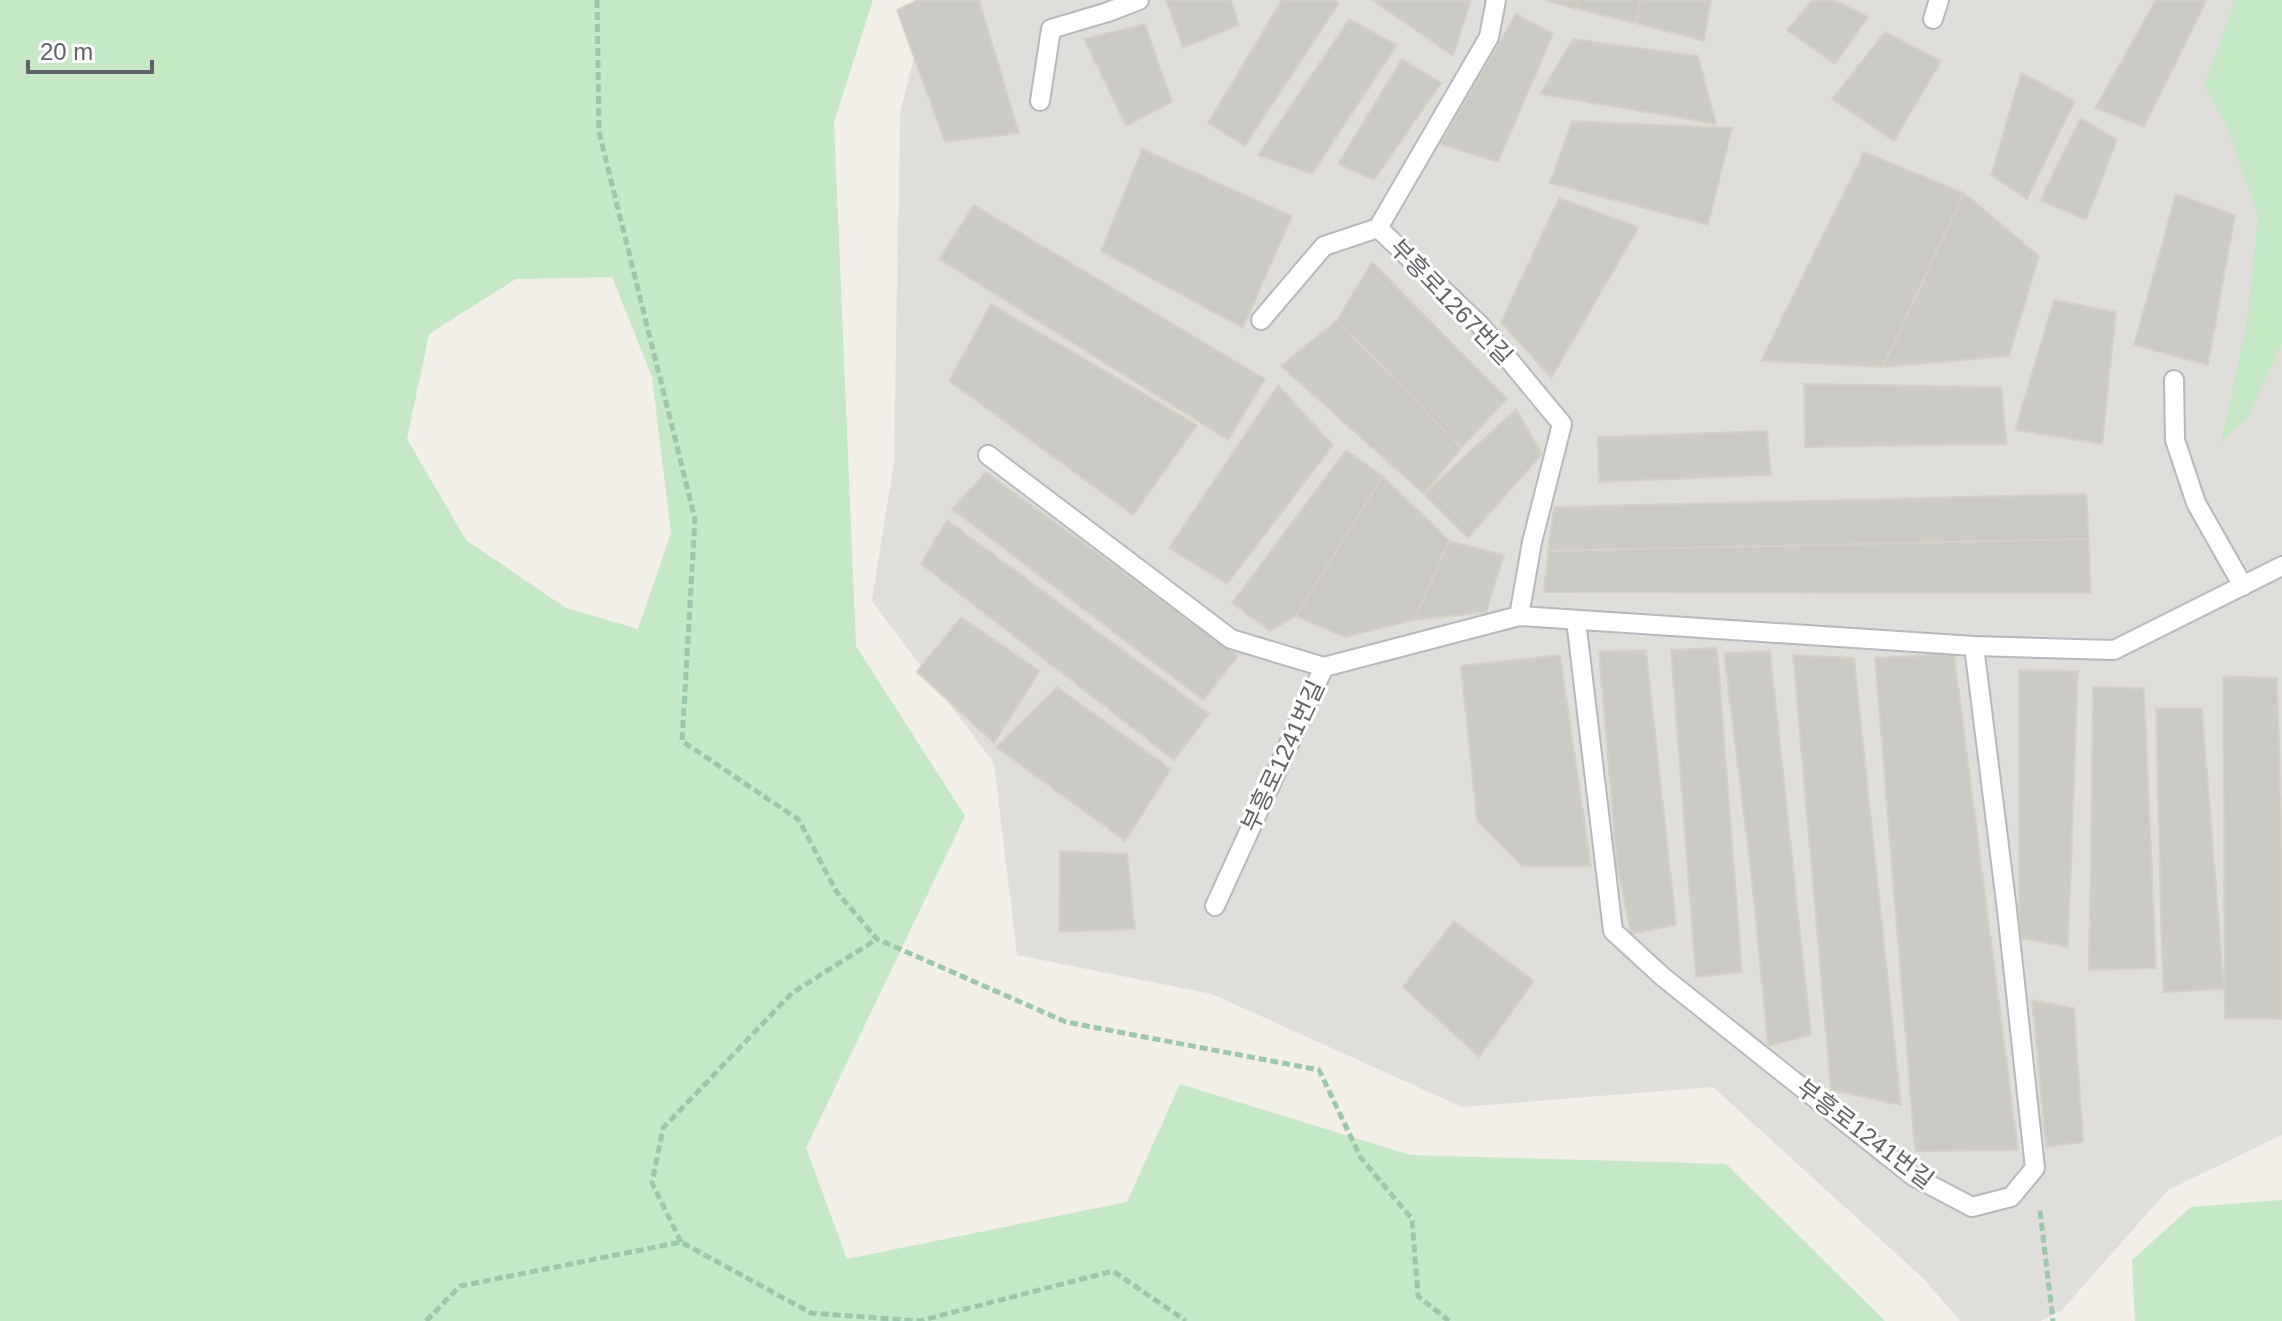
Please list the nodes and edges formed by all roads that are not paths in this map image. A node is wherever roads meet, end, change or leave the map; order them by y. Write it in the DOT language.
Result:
graph roads {
  1 [pos="1139,0"];
  2 [pos="1496,0"];
  3 [pos="1939,0"];
  4 [pos="1933,19"];
  5 [pos="1040,101"];
  6 [pos="1378,228"];
  7 [pos="1261,320"];
  8 [pos="2174,380"];
  9 [pos="988,455"];
  10 [pos="2282,566"];
  11 [pos="2243,586"];
  12 [pos="1519,616"];
  13 [pos="1576,620"];
  14 [pos="1974,646"];
  15 [pos="1324,667"];
  16 [pos="1215,906"];
  1 -- 5 [label="lane"];
  2 -- 6 [label="lane, 부흥로1267번길"];
  3 -- 4 [label="lane"];
  6 -- 7 [label="lane"];
  6 -- 12 [label="lane, 부흥로1267번길"];
  8 -- 11 [label="lane"];
  9 -- 15 [label="lane"];
  10 -- 11 [label="lane, 부흥로1241번길"];
  11 -- 14 [label="lane, 부흥로1241번길"];
  12 -- 13 [label="lane, 부흥로1241번길"];
  12 -- 15 [label="lane, 부흥로1241번길"];
  13 -- 14 [label="lane, 부흥로1241번길"];
  13 -- 14 [label="lane, 부흥로1241번길"];
  15 -- 16 [label="lane, 부흥로1241번길"];
}
